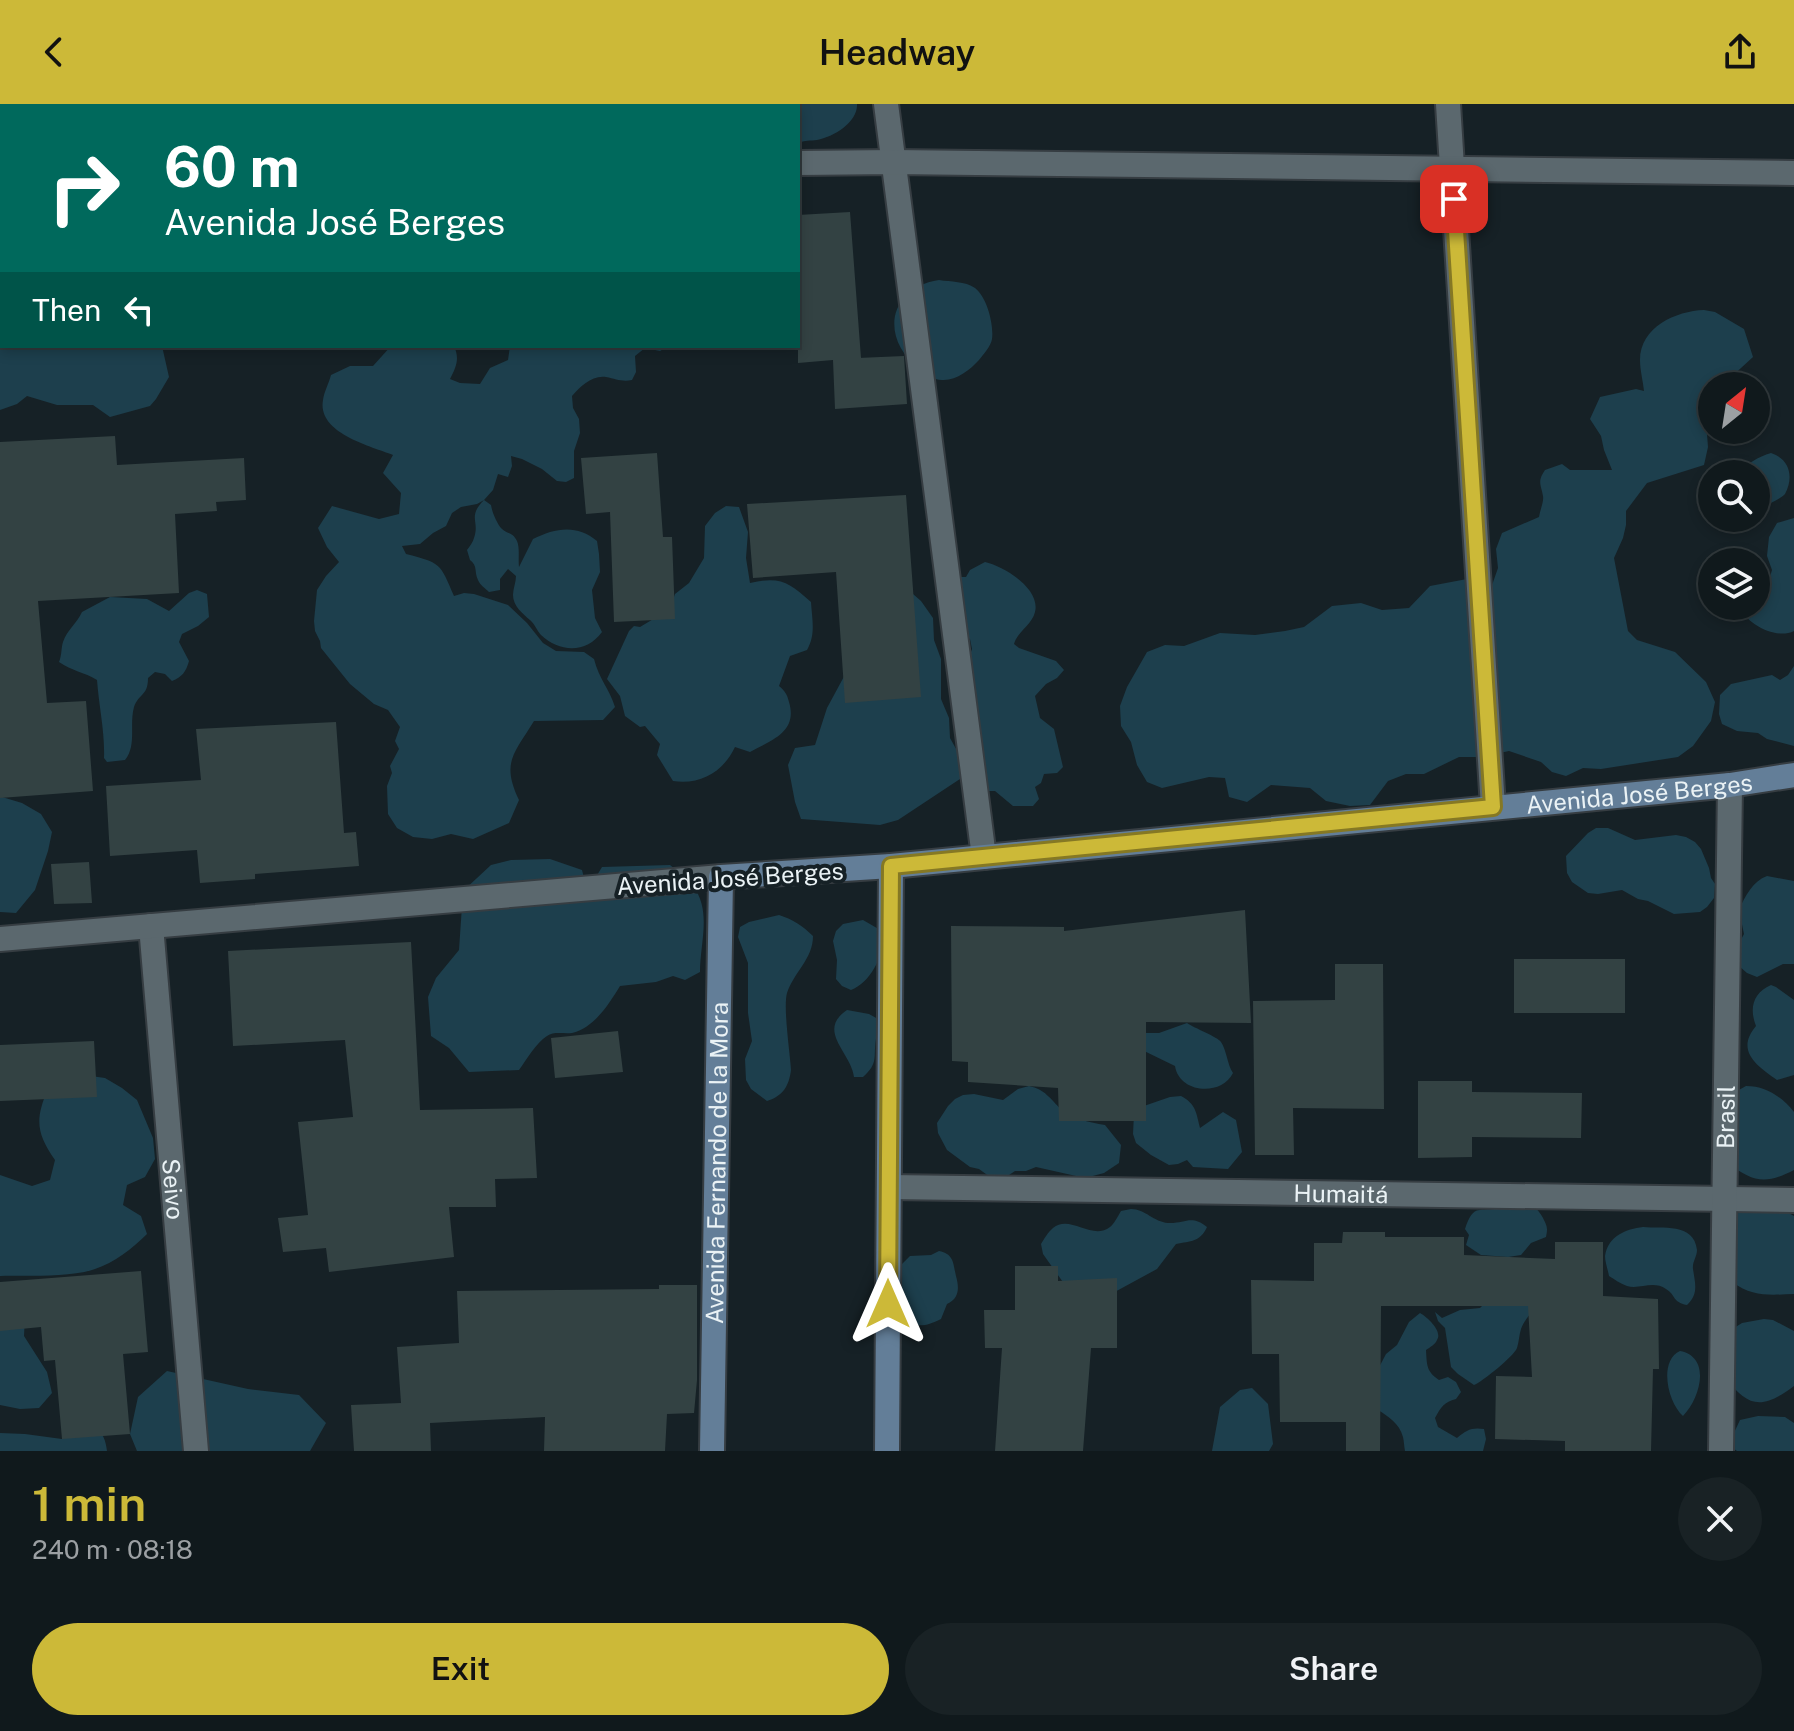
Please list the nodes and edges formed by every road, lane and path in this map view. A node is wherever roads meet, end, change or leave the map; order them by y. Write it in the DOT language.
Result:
graph roads {
  1 [pos="886,104"];
  2 [pos="1448,104"];
  3 [pos="894,162"];
  4 [pos="800,163"];
  5 [pos="1452,168"];
  6 [pos="1794,173"];
  7 [pos="1794,775"];
  8 [pos="1730,785"];
  9 [pos="1493,807"];
  10 [pos="984,857"];
  11 [pos="891,866"];
  12 [pos="721,877"];
  13 [pos="151,926"];
  14 [pos="0,939"];
  15 [pos="889,1187"];
  16 [pos="1724,1199"];
  17 [pos="1794,1200"];
  18 [pos="196,1451"];
  19 [pos="712,1451"];
  20 [pos="887,1451"];
  21 [pos="1721,1451"];
  1 -- 3 [label="street"];
  2 -- 5 [label="street"];
  3 -- 4 [label="street"];
  3 -- 5 [label="street"];
  3 -- 10 [label="street"];
  5 -- 6 [label="street"];
  5 -- 9 [label="street"];
  7 -- 8 [label="main road, Avenida José Berges"];
  8 -- 9 [label="main road, Avenida José Berges"];
  8 -- 16 [label="street, Brasil"];
  9 -- 10 [label="main road, Avenida José Berges"];
  10 -- 11 [label="main road, Avenida José Berges"];
  11 -- 12 [label="main road, Avenida José Berges"];
  11 -- 15 [label="main road"];
  12 -- 13 [label="street, Avenida José Berges"];
  12 -- 19 [label="main road, Avenida Fernando de la Mora"];
  13 -- 14 [label="street, Avenida José Berges"];
  13 -- 18 [label="street, Seivo"];
  15 -- 16 [label="street, Humaitá"];
  15 -- 20 [label="main road"];
  16 -- 17 [label="street, Humaitá"];
  16 -- 21 [label="street, Brasil"];
}
